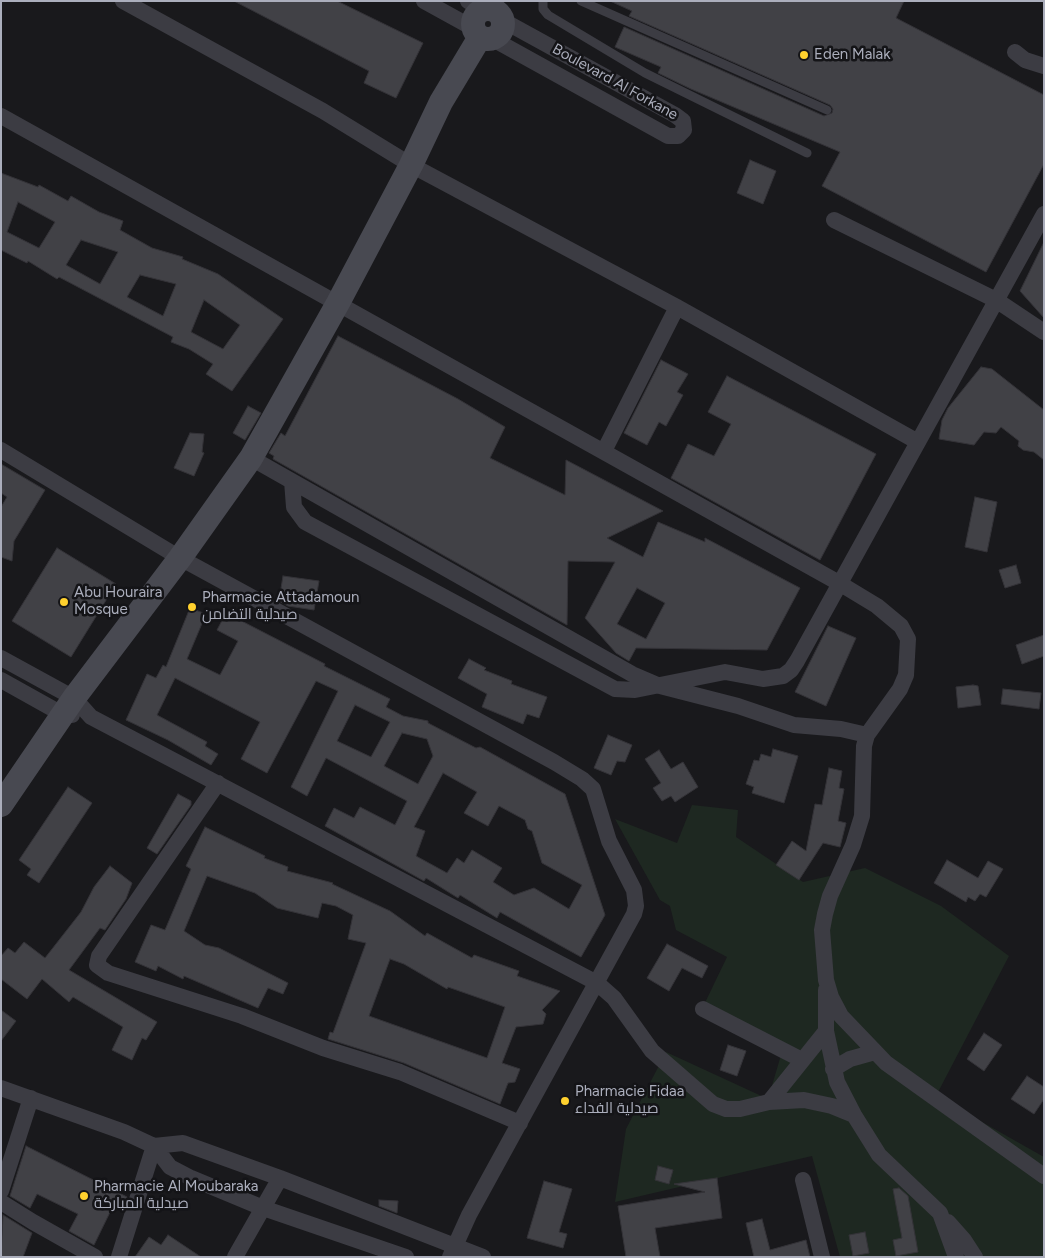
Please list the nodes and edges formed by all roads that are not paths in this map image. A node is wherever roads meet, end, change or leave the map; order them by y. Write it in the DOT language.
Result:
graph roads {
  1 [pos="124,1"];
  2 [pos="424,1"];
  3 [pos="543,1"];
  4 [pos="580,1"];
  5 [pos="486,18"];
  6 [pos="1015,52"];
  7 [pos="1044,66"];
  8 [pos="827,110"];
  9 [pos="1,116"];
  10 [pos="807,153"];
  11 [pos="411,165"];
  12 [pos="1044,214"];
  13 [pos="834,220"];
  14 [pos="996,300"];
  15 [pos="338,303"];
  16 [pos="677,307"];
  17 [pos="1044,332"];
  18 [pos="918,442"];
  19 [pos="1,450"];
  20 [pos="604,450"];
  21 [pos="251,458"];
  22 [pos="292,481"];
  23 [pos="180,558"];
  24 [pos="839,583"];
  25 [pos="1,658"];
  26 [pos="1,680"];
  27 [pos="660,686"];
  28 [pos="68,706"];
  29 [pos="867,735"];
  30 [pos="218,782"];
  31 [pos="1,805"];
  32 [pos="826,980"];
  33 [pos="597,983"];
  34 [pos="703,1010"];
  35 [pos="826,1031"];
  36 [pos="875,1052"];
  37 [pos="802,1060"];
  38 [pos="834,1069"];
  39 [pos="1,1088"];
  40 [pos="31,1098"];
  41 [pos="770,1102"];
  42 [pos="854,1115"];
  43 [pos="520,1123"];
  44 [pos="154,1146"];
  45 [pos="1044,1176"];
  46 [pos="280,1178"];
  47 [pos="803,1180"];
  48 [pos="1,1191"];
  49 [pos="1,1202"];
  50 [pos="262,1208"];
  51 [pos="940,1214"];
  52 [pos="452,1251"];
  53 [pos="95,1257"];
  54 [pos="120,1257"];
  55 [pos="235,1257"];
  56 [pos="406,1257"];
  57 [pos="483,1257"];
  58 [pos="822,1257"];
  59 [pos="956,1257"];
  60 [pos="975,1257"];
  1 -- 11 [label="street"];
  2 -- 5 [label="street, Boulevard Al Forkane"];
  3 -- 10 [label="lane"];
  4 -- 8 [label="lane"];
  5 -- 5 [label="street, Boulevard Al Forkane"];
  5 -- 11 [label="street"];
  6 -- 7 [label="street"];
  9 -- 15 [label="street"];
  11 -- 15 [label="street"];
  11 -- 16 [label="street"];
  12 -- 14 [label="street"];
  13 -- 14 [label="street"];
  14 -- 17 [label="street"];
  14 -- 18 [label="street"];
  15 -- 20 [label="street"];
  15 -- 21 [label="street"];
  16 -- 18 [label="street"];
  16 -- 20 [label="street"];
  18 -- 24 [label="street"];
  19 -- 23 [label="street"];
  20 -- 24 [label="street"];
  21 -- 22 [label="street"];
  21 -- 23 [label="street"];
  22 -- 27 [label="street"];
  22 -- 27 [label="street"];
  23 -- 28 [label="street"];
  23 -- 33 [label="street"];
  24 -- 27 [label="street"];
  24 -- 29 [label="street"];
  25 -- 28 [label="street"];
  26 -- 28 [label="street"];
  27 -- 29 [label="street"];
  28 -- 30 [label="street"];
  28 -- 31 [label="street"];
  29 -- 32 [label="street"];
  30 -- 33 [label="street"];
  30 -- 43 [label="street"];
  32 -- 35 [label="street"];
  32 -- 36 [label="street"];
  33 -- 41 [label="street"];
  33 -- 43 [label="street"];
  34 -- 37 [label="street"];
  35 -- 37 [label="street"];
  35 -- 38 [label="street"];
  36 -- 38 [label="street"];
  36 -- 45 [label="street"];
  37 -- 41 [label="street"];
  38 -- 42 [label="street"];
  39 -- 40 [label="street"];
  40 -- 44 [label="street"];
  40 -- 48 [label="street"];
  41 -- 42 [label="street"];
  42 -- 51 [label="street"];
  43 -- 52 [label="street"];
  44 -- 46 [label="street"];
  44 -- 50 [label="street"];
  44 -- 54 [label="street"];
  46 -- 50 [label="street"];
  46 -- 52 [label="street"];
  47 -- 58 [label="street"];
  49 -- 53 [label="street"];
  50 -- 55 [label="street"];
  50 -- 56 [label="street"];
  51 -- 59 [label="street"];
  51 -- 60 [label="street"];
  52 -- 57 [label="street"];
}
